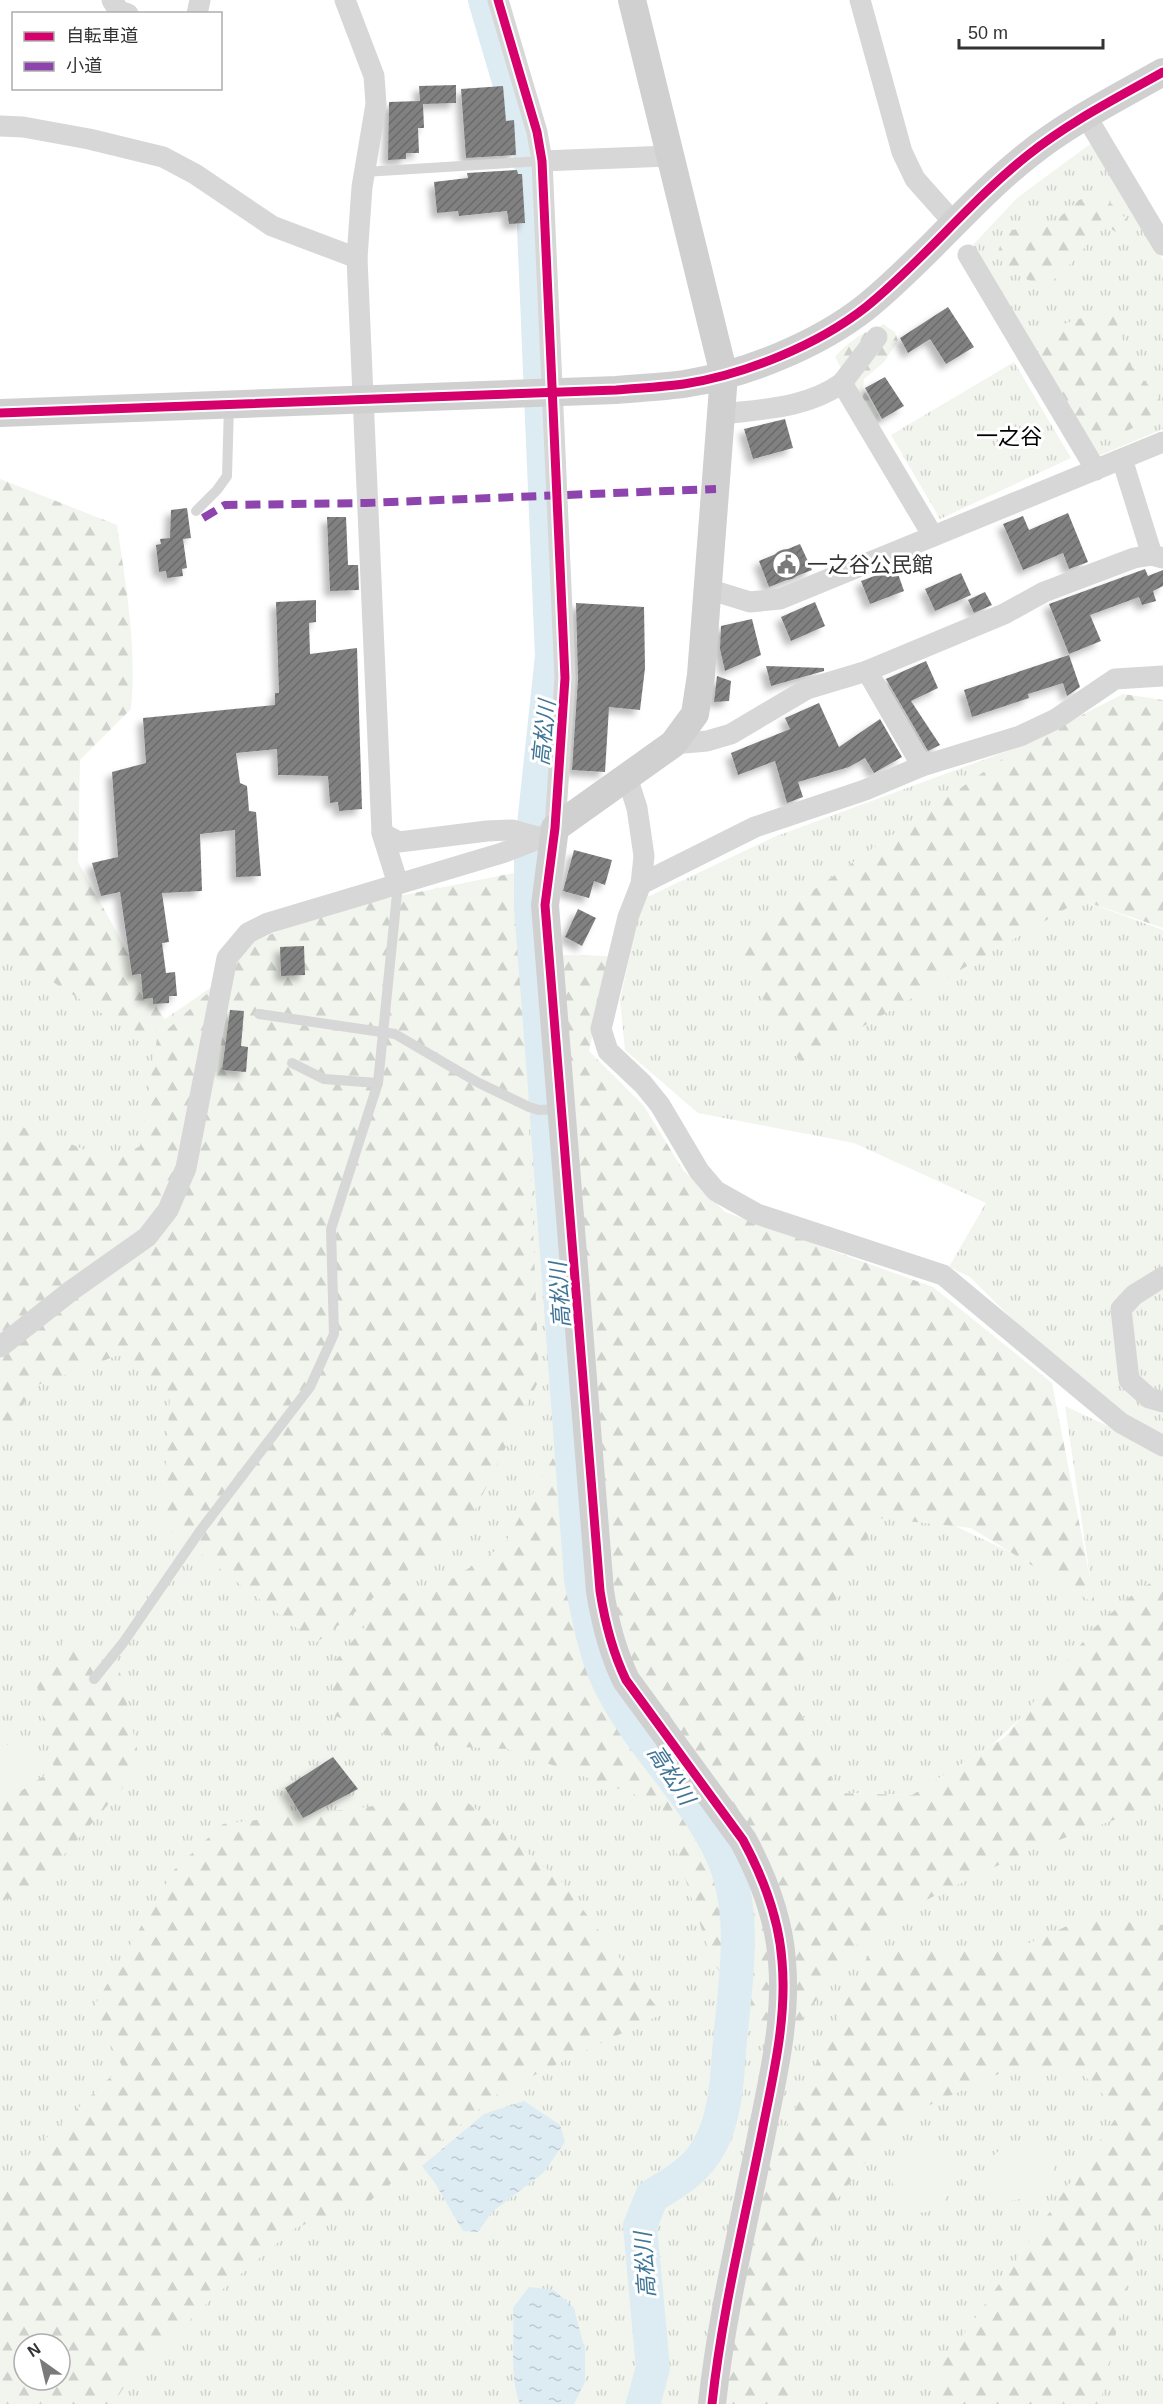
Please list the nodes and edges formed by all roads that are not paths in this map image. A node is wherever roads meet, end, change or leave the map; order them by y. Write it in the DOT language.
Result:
graph roads {
  1 [pos="112,0"];
  2 [pos="345,0"];
  3 [pos="498,0"];
  4 [pos="632,0"];
  5 [pos="860,0"];
  6 [pos="122,12"];
  7 [pos="1163,72"];
  8 [pos="1086,116"];
  9 [pos="0,126"];
  10 [pos="669,156"];
  11 [pos="532,162"];
  12 [pos="364,172"];
  13 [pos="955,224"];
  14 [pos="1163,245"];
  15 [pos="968,255"];
  16 [pos="357,258"];
  17 [pos="877,337"];
  18 [pos="724,375"];
  19 [pos="842,383"];
  20 [pos="543,393"];
  21 [pos="361,399"];
  22 [pos="229,404"];
  23 [pos="0,413"];
  24 [pos="723,414"];
  25 [pos="1163,442"];
  26 [pos="1122,459"];
  27 [pos="1096,470"];
  28 [pos="196,511"];
  29 [pos="933,536"];
  30 [pos="1158,556"];
  31 [pos="708,589"];
  32 [pos="867,671"];
  33 [pos="1163,676"];
  34 [pos="673,744"];
  35 [pos="922,766"];
  36 [pos="627,777"];
  37 [pos="382,833"];
  38 [pos="548,833"];
  39 [pos="398,884"];
  40 [pos="640,884"];
  41 [pos="260,1014"];
  42 [pos="383,1034"];
  43 [pos="292,1063"];
  44 [pos="378,1083"];
  45 [pos="561,1109"];
  46 [pos="1163,1277"];
  47 [pos="0,1347"];
  48 [pos="1163,1402"];
  49 [pos="1163,1446"];
  50 [pos="94,1679"];
  51 [pos="712,2404"];
  1 -- 6 [label="street"];
  2 -- 12 [label="street"];
  3 -- 11 [label="street"];
  4 -- 10 [label="street"];
  5 -- 13 [label="street"];
  7 -- 8 [label="street"];
  8 -- 13 [label="street"];
  8 -- 14 [label="street"];
  9 -- 16 [label="street"];
  10 -- 11 [label="street"];
  10 -- 18 [label="street"];
  11 -- 12 [label="lane"];
  11 -- 20 [label="street"];
  12 -- 16 [label="street"];
  13 -- 18 [label="street"];
  15 -- 27 [label="street"];
  16 -- 21 [label="street"];
  17 -- 19 [label="street"];
  18 -- 20 [label="street"];
  18 -- 24 [label="street"];
  19 -- 24 [label="street"];
  19 -- 29 [label="street"];
  20 -- 21 [label="street"];
  20 -- 38 [label="street"];
  21 -- 22 [label="street"];
  21 -- 37 [label="street"];
  22 -- 23 [label="street"];
  22 -- 28 [label="lane"];
  24 -- 31 [label="street"];
  25 -- 26 [label="street"];
  26 -- 27 [label="street"];
  26 -- 30 [label="street"];
  27 -- 29 [label="street"];
  29 -- 31 [label="street"];
  30 -- 32 [label="street"];
  31 -- 34 [label="street"];
  32 -- 34 [label="street"];
  32 -- 35 [label="street"];
  33 -- 35 [label="street"];
  34 -- 36 [label="street"];
  35 -- 40 [label="street"];
  36 -- 38 [label="street"];
  36 -- 40 [label="street"];
  37 -- 38 [label="street"];
  37 -- 39 [label="street"];
  38 -- 39 [label="street"];
  38 -- 45 [label="street"];
  39 -- 42 [label="lane"];
  39 -- 47 [label="street"];
  40 -- 49 [label="street"];
  41 -- 42 [label="lane"];
  42 -- 44 [label="lane"];
  42 -- 45 [label="lane"];
  43 -- 44 [label="lane"];
  44 -- 50 [label="lane"];
  45 -- 51 [label="street"];
  46 -- 48 [label="street"];
}
